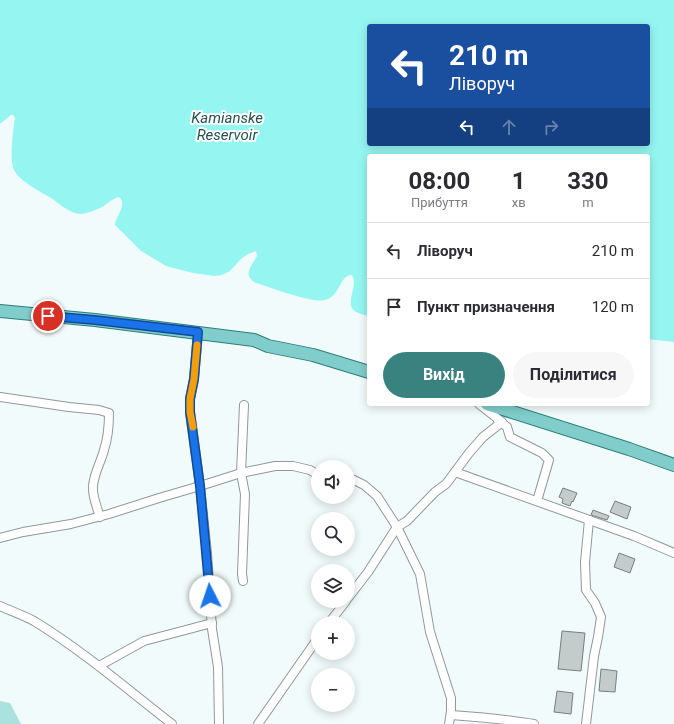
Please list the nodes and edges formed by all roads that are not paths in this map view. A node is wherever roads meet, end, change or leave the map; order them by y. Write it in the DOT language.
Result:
graph roads {
  1 [pos="0,311"];
  2 [pos="198,332"];
  3 [pos="367,371"];
  4 [pos="0,397"];
  5 [pos="244,405"];
  6 [pos="481,406"];
  7 [pos="482,406"];
  8 [pos="493,406"];
  9 [pos="674,465"];
  10 [pos="311,471"];
  11 [pos="455,472"];
  12 [pos="241,473"];
  13 [pos="355,480"];
  14 [pos="200,486"];
  15 [pos="537,501"];
  16 [pos="100,517"];
  17 [pos="589,520"];
  18 [pos="397,527"];
  19 [pos="0,538"];
  20 [pos="674,553"];
  21 [pos="243,581"];
  22 [pos="355,589"];
  23 [pos="0,606"];
  24 [pos="212,623"];
  25 [pos="311,648"];
  26 [pos="99,666"];
  27 [pos="451,715"];
  28 [pos="172,724"];
  29 [pos="219,724"];
  30 [pos="258,724"];
  31 [pos="449,724"];
  32 [pos="534,724"];
  33 [pos="586,724"];
  1 -- 2 [label="main road"];
  2 -- 3 [label="main road"];
  2 -- 14 [label="street"];
  4 -- 16 [label="street"];
  5 -- 12 [label="street"];
  6 -- 15 [label="street"];
  7 -- 11 [label="street"];
  8 -- 9 [label="main road"];
  10 -- 12 [label="street"];
  11 -- 15 [label="street"];
  11 -- 18 [label="street"];
  12 -- 14 [label="street"];
  12 -- 21 [label="street"];
  13 -- 18 [label="street"];
  14 -- 16 [label="street"];
  14 -- 24 [label="street"];
  15 -- 17 [label="street"];
  16 -- 19 [label="street"];
  17 -- 20 [label="street"];
  17 -- 33 [label="street"];
  18 -- 22 [label="street"];
  18 -- 27 [label="street"];
  23 -- 26 [label="street"];
  24 -- 26 [label="street"];
  24 -- 29 [label="street"];
  25 -- 30 [label="street"];
  26 -- 28 [label="street"];
  27 -- 31 [label="street"];
  27 -- 32 [label="street"];
}
